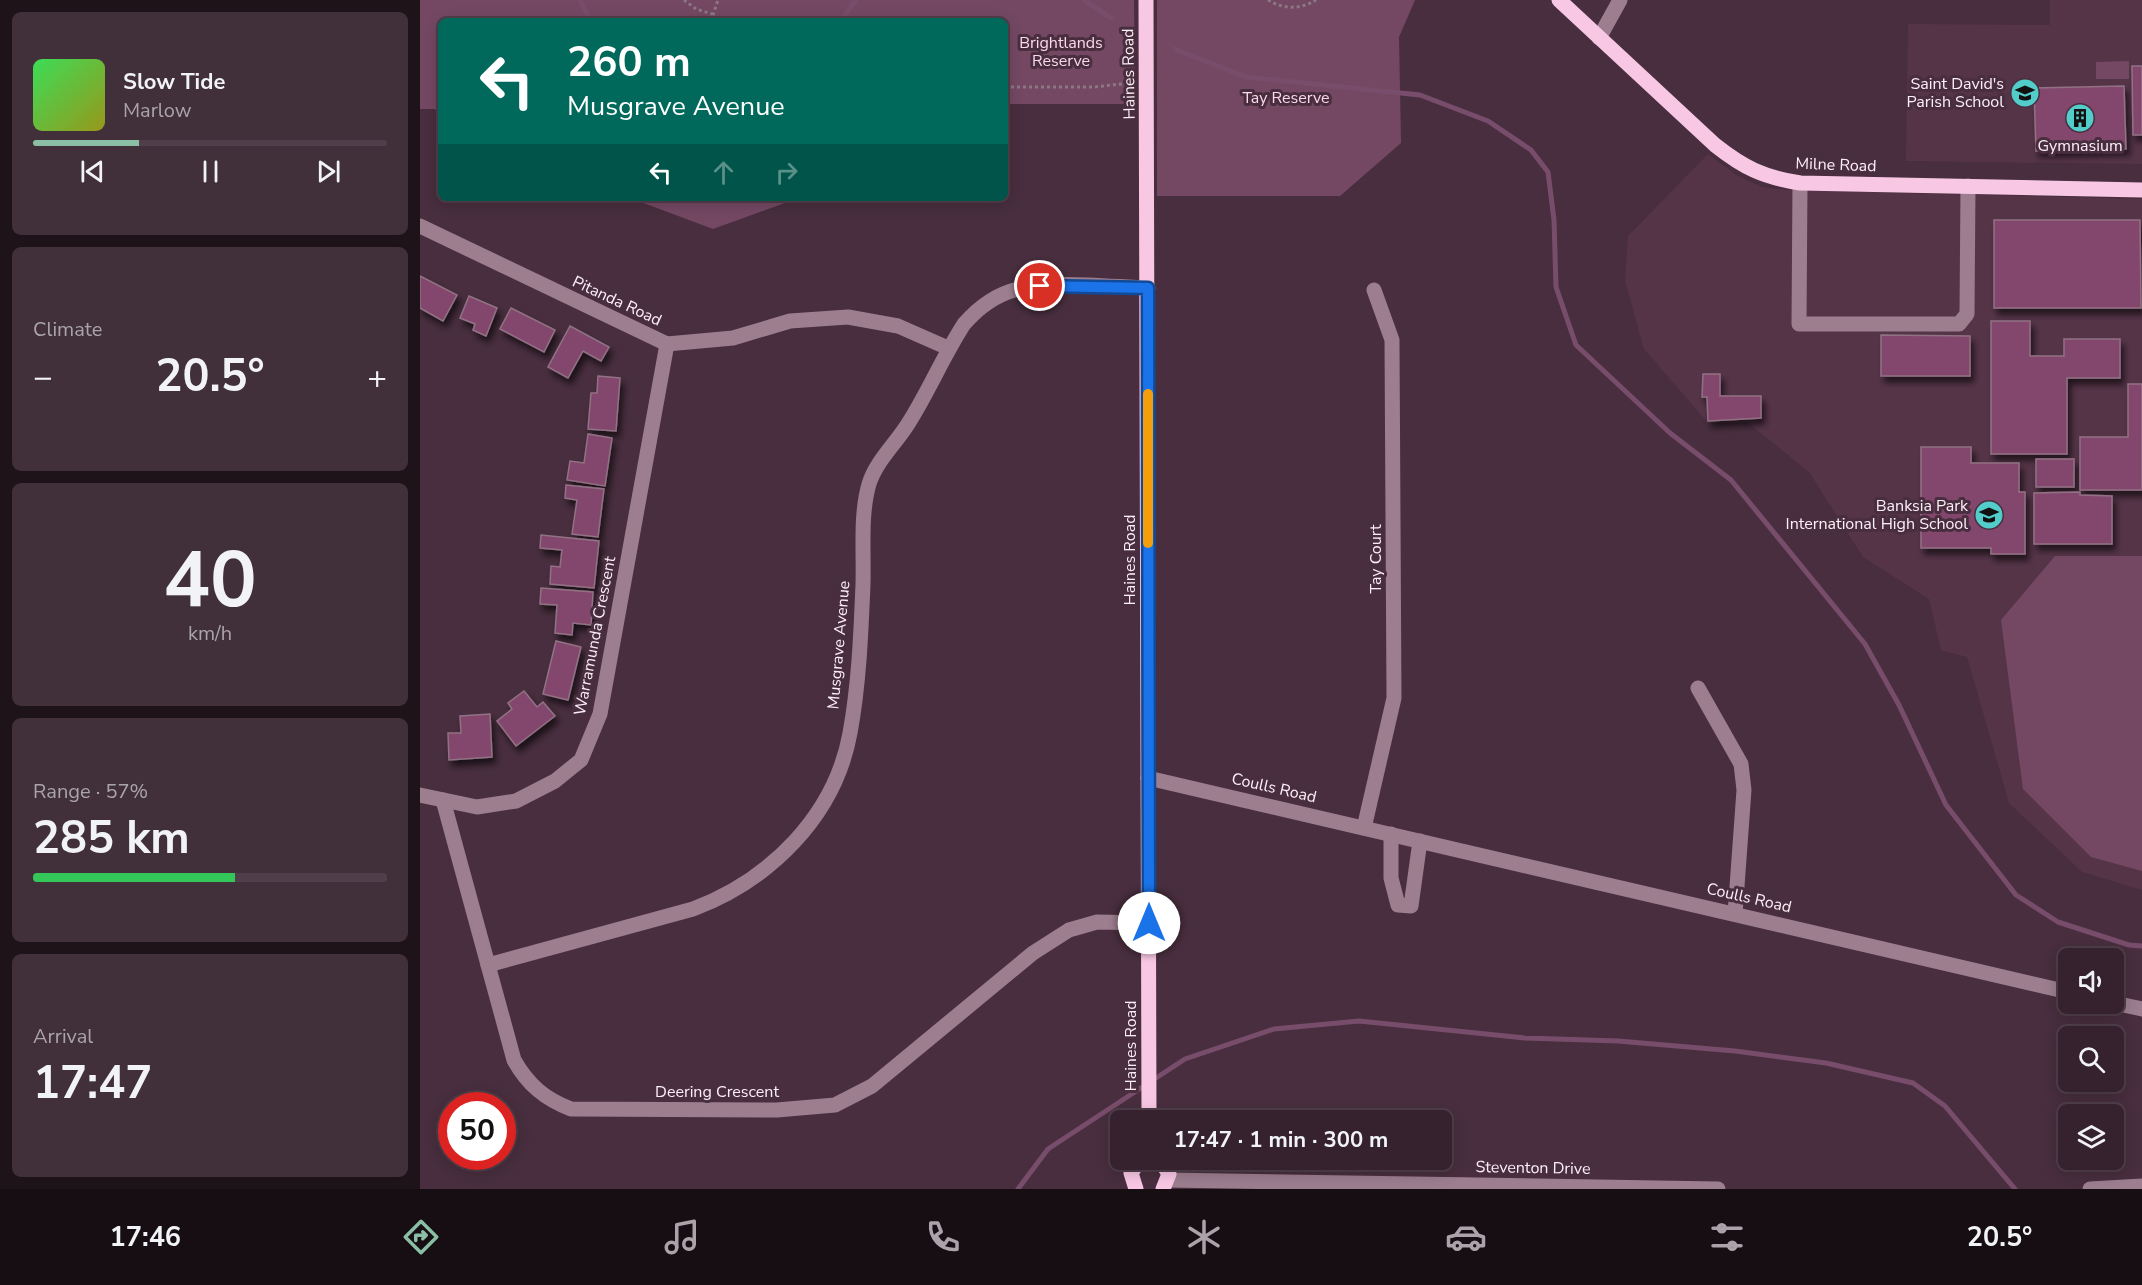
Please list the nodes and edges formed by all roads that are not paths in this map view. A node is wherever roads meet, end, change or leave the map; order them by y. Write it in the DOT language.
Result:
graph roads {
  1 [pos="1146,0"];
  2 [pos="1560,0"];
  3 [pos="1620,0"];
  4 [pos="1599,38"];
  5 [pos="1800,183"];
  6 [pos="1968,186"];
  7 [pos="2142,190"];
  8 [pos="420,226"];
  9 [pos="1148,288"];
  10 [pos="1374,290"];
  11 [pos="667,344"];
  12 [pos="948,348"];
  13 [pos="1698,688"];
  14 [pos="1148,778"];
  15 [pos="420,795"];
  16 [pos="443,800"];
  17 [pos="1364,828"];
  18 [pos="1392,834"];
  19 [pos="1420,841"];
  20 [pos="1735,914"];
  21 [pos="1149,923"];
  22 [pos="488,965"];
  23 [pos="2058,990"];
  24 [pos="2124,1005"];
  25 [pos="2142,1009"];
  26 [pos="1149,1110"];
  27 [pos="1133,1170"];
  28 [pos="1167,1170"];
  29 [pos="1166,1185"];
  30 [pos="2142,1186"];
  31 [pos="1535,1188"];
  32 [pos="1136,1189"];
  33 [pos="1718,1189"];
  34 [pos="2090,1189"];
  1 -- 9 [label="main road, Haines Road"];
  2 -- 4 [label="main road, Milne Road"];
  3 -- 4 [label="street"];
  4 -- 5 [label="main road, Milne Road"];
  5 -- 6 [label="main road, Milne Road"];
  5 -- 6 [label="street"];
  6 -- 7 [label="main road, Milne Road"];
  8 -- 11 [label="street, Pitanda Road"];
  9 -- 12 [label="street, Musgrave Avenue"];
  9 -- 14 [label="main road, Haines Road"];
  10 -- 17 [label="street, Tay Court"];
  11 -- 12 [label="street, Pitanda Road"];
  11 -- 16 [label="street, Warramunda Crescent"];
  12 -- 22 [label="street, Musgrave Avenue"];
  13 -- 20 [label="street"];
  14 -- 17 [label="street, Coulls Road"];
  14 -- 21 [label="main road, Haines Road"];
  15 -- 16 [label="street, Warramunda Crescent"];
  16 -- 22 [label="street, Deering Crescent"];
  17 -- 18 [label="street, Coulls Road"];
  18 -- 19 [label="street, Coulls Road"];
  18 -- 19 [label="street"];
  19 -- 20 [label="street, Coulls Road"];
  20 -- 23 [label="street, Coulls Road"];
  21 -- 22 [label="street, Deering Crescent"];
  21 -- 26 [label="main road, Haines Road"];
  24 -- 25 [label="street"];
  27 -- 32 [label="main road"];
  28 -- 29 [label="main road"];
  29 -- 31 [label="street, Steventon Drive"];
  30 -- 34 [label="street"];
  31 -- 33 [label="street, Steventon Drive"];
}
